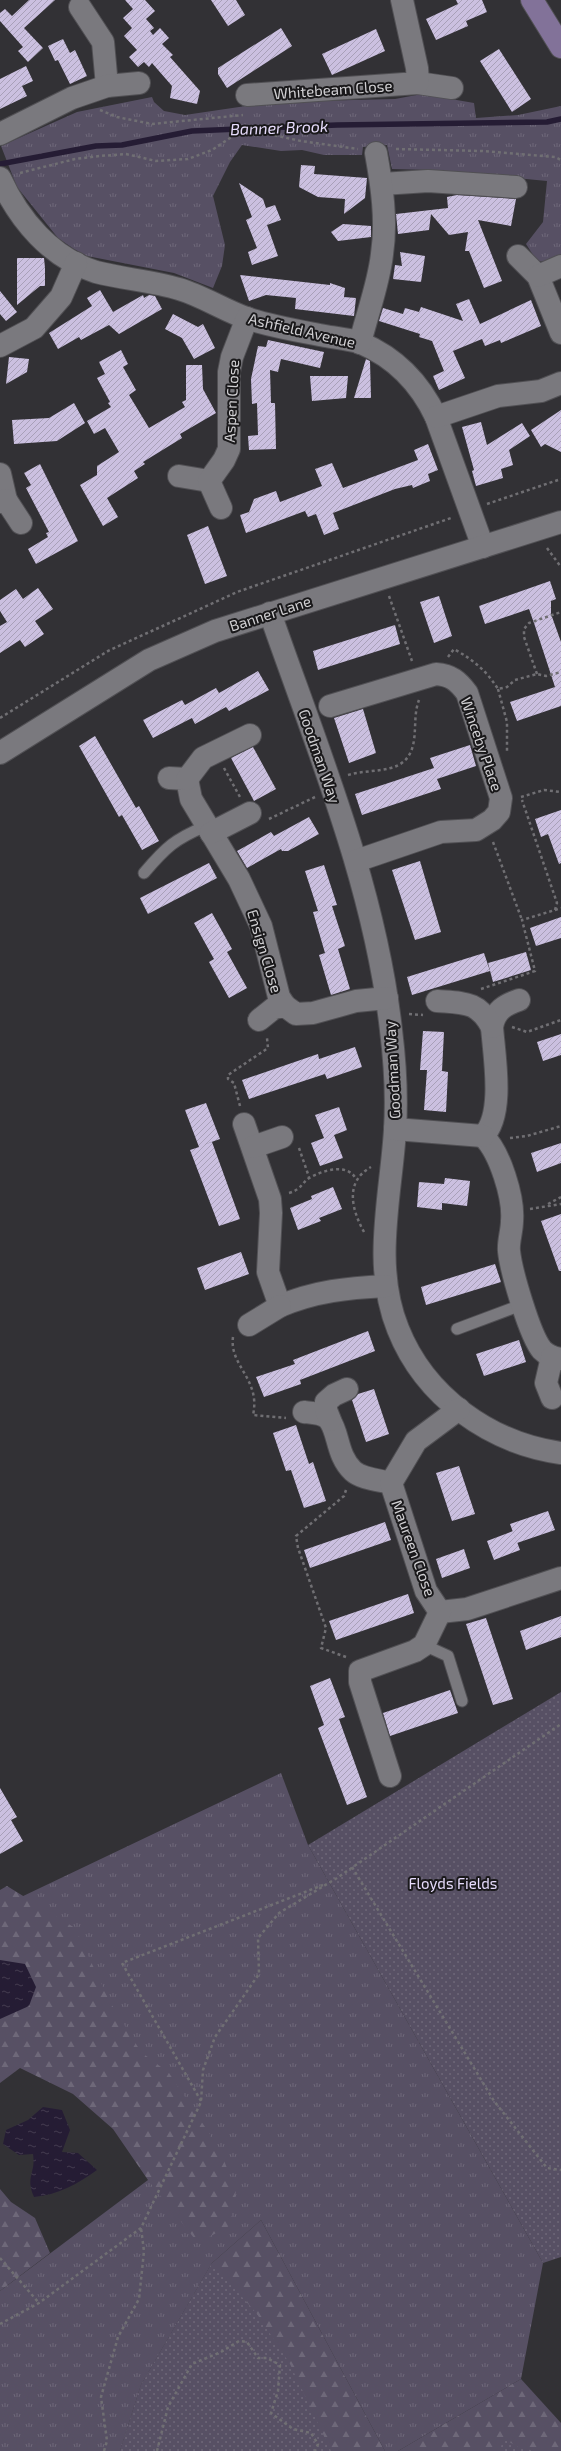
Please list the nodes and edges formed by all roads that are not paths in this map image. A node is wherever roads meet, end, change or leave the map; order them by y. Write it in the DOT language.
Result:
graph roads {
  1 [pos="402,0"];
  2 [pos="532,0"];
  3 [pos="80,6"];
  4 [pos="561,47"];
  5 [pos="139,83"];
  6 [pos="418,83"];
  7 [pos="107,86"];
  8 [pos="452,88"];
  9 [pos="247,105"];
  10 [pos="0,134"];
  11 [pos="376,153"];
  12 [pos="0,178"];
  13 [pos="382,184"];
  14 [pos="516,187"];
  15 [pos="518,256"];
  16 [pos="76,263"];
  17 [pos="561,266"];
  18 [pos="538,276"];
  19 [pos="247,318"];
  20 [pos="561,333"];
  21 [pos="360,343"];
  22 [pos="0,346"];
  23 [pos="561,383"];
  24 [pos="436,417"];
  25 [pos="0,474"];
  26 [pos="179,476"];
  27 [pos="209,481"];
  28 [pos="3,501"];
  29 [pos="221,508"];
  30 [pos="22,522"];
  31 [pos="561,522"];
  32 [pos="483,547"];
  33 [pos="270,613"];
  34 [pos="330,706"];
  35 [pos="250,735"];
  36 [pos="0,753"];
  37 [pos="250,813"];
  38 [pos="208,829"];
  39 [pos="356,861"];
  40 [pos="144,873"];
  41 [pos="387,998"];
  42 [pos="519,1000"];
  43 [pos="285,1006"];
  44 [pos="433,1008"];
  45 [pos="259,1020"];
  46 [pos="492,1027"];
  47 [pos="244,1124"];
  48 [pos="395,1129"];
  49 [pos="485,1134"];
  50 [pos="282,1137"];
  51 [pos="253,1147"];
  52 [pos="386,1286"];
  53 [pos="524,1304"];
  54 [pos="280,1306"];
  55 [pos="250,1325"];
  56 [pos="457,1329"];
  57 [pos="556,1358"];
  58 [pos="347,1389"];
  59 [pos="552,1398"];
  60 [pos="459,1409"];
  61 [pos="304,1412"];
  62 [pos="330,1420"];
  63 [pos="561,1453"];
  64 [pos="391,1483"];
  65 [pos="561,1578"];
  66 [pos="440,1612"];
  67 [pos="424,1646"];
  68 [pos="462,1701"];
  69 [pos="390,1776"];
  1 -- 6 [label="street"];
  2 -- 4 [label="main road"];
  3 -- 7 [label="street"];
  5 -- 7 [label="street"];
  6 -- 8 [label="street, Whitebeam Close"];
  6 -- 9 [label="street, Whitebeam Close"];
  7 -- 10 [label="street"];
  11 -- 13 [label="street"];
  12 -- 16 [label="street, Ashfield Avenue"];
  13 -- 14 [label="street"];
  13 -- 21 [label="street"];
  15 -- 18 [label="street"];
  16 -- 19 [label="street, Ashfield Avenue"];
  16 -- 22 [label="street"];
  17 -- 18 [label="street"];
  18 -- 20 [label="street"];
  19 -- 21 [label="street, Ashfield Avenue"];
  19 -- 27 [label="street, Aspen Close"];
  21 -- 24 [label="street, Ashfield Avenue"];
  23 -- 24 [label="street"];
  24 -- 32 [label="street, Ashfield Avenue"];
  25 -- 28 [label="street"];
  26 -- 27 [label="street"];
  27 -- 29 [label="street"];
  28 -- 30 [label="street"];
  31 -- 32 [label="street, Banner Lane"];
  32 -- 33 [label="street, Banner Lane"];
  33 -- 36 [label="street, Banner Lane"];
  33 -- 39 [label="street, Goodman Way"];
  34 -- 39 [label="street, Winceby Place"];
  35 -- 38 [label="street, Ensign Close"];
  37 -- 38 [label="street"];
  38 -- 40 [label="lane"];
  38 -- 43 [label="street, Ensign Close"];
  39 -- 41 [label="street, Goodman Way"];
  41 -- 43 [label="street, Ensign Close"];
  41 -- 48 [label="street, Goodman Way"];
  42 -- 46 [label="street"];
  43 -- 45 [label="street, Ensign Close"];
  44 -- 46 [label="street"];
  46 -- 49 [label="street"];
  47 -- 51 [label="street"];
  48 -- 49 [label="street"];
  48 -- 52 [label="street, Goodman Way"];
  49 -- 53 [label="street"];
  50 -- 51 [label="street"];
  51 -- 54 [label="street"];
  52 -- 54 [label="street"];
  52 -- 60 [label="street, Goodman Way"];
  53 -- 56 [label="lane"];
  53 -- 57 [label="street"];
  54 -- 55 [label="street"];
  57 -- 59 [label="street"];
  58 -- 62 [label="street"];
  60 -- 63 [label="street, Goodman Way"];
  60 -- 64 [label="street, Maureen Close"];
  61 -- 62 [label="street"];
  62 -- 64 [label="street, Maureen Close"];
  64 -- 66 [label="street, Maureen Close"];
  65 -- 66 [label="street, Maureen Close"];
  66 -- 67 [label="street, Maureen Close"];
  67 -- 68 [label="lane"];
  67 -- 69 [label="street"];
}
